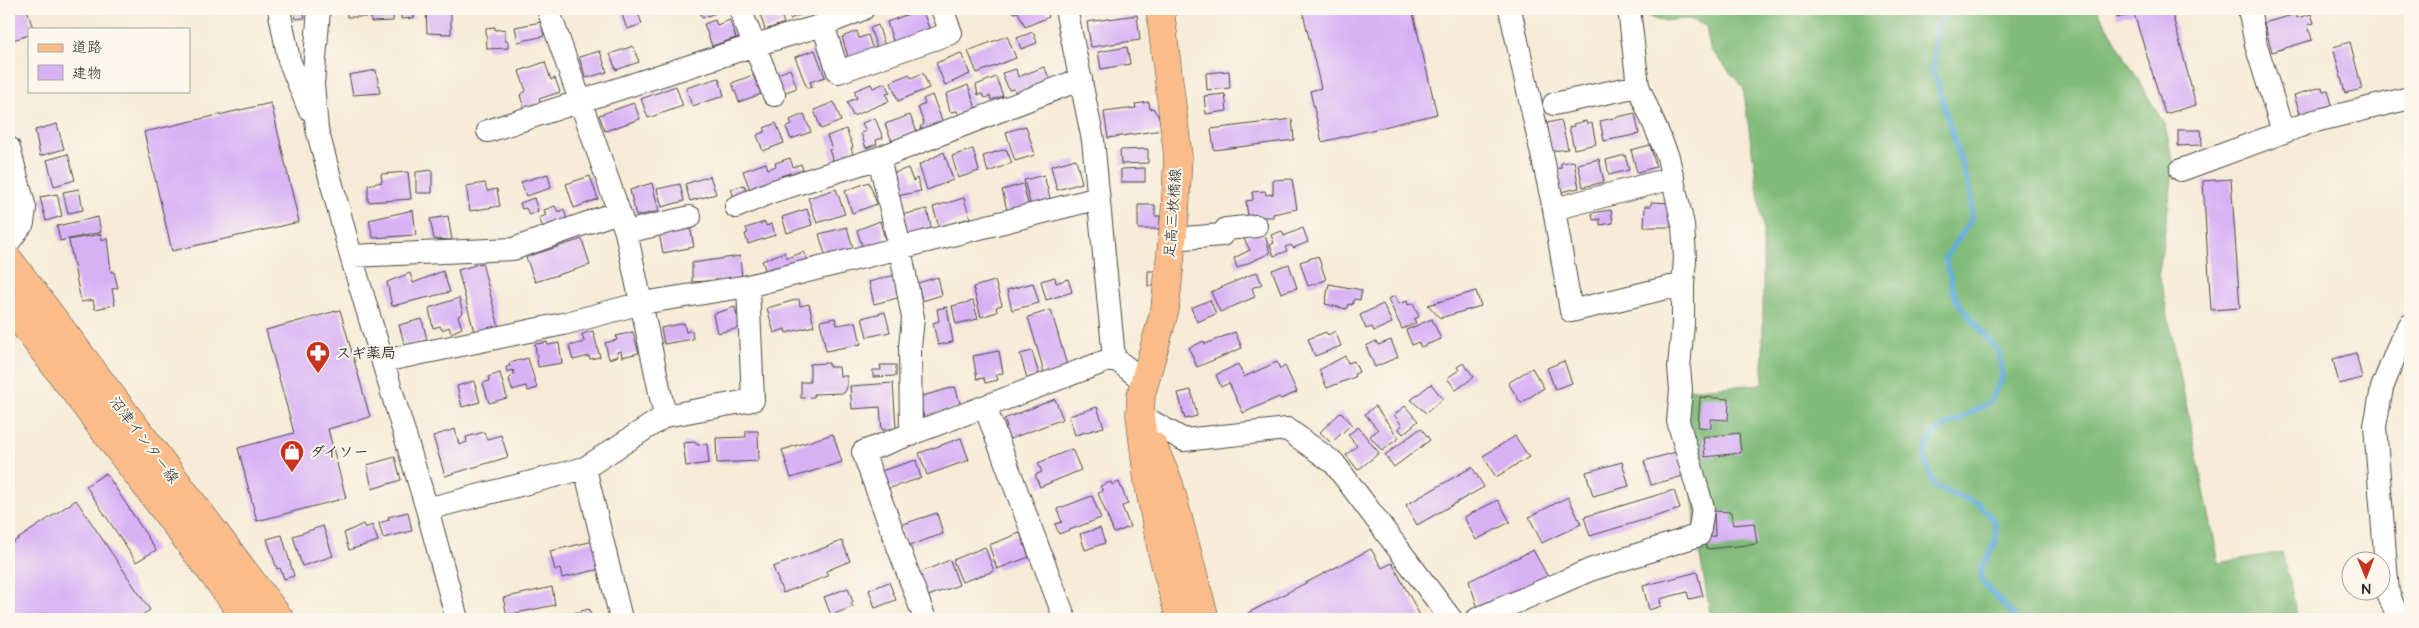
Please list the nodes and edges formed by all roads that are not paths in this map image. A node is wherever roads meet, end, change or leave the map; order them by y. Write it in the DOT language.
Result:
graph roads {
  1 [pos="279,9"];
  2 [pos="320,9"];
  3 [pos="548,9"];
  4 [pos="740,9"];
  5 [pos="863,9"];
  6 [pos="942,9"];
  7 [pos="1066,9"];
  8 [pos="1160,9"];
  9 [pos="1510,9"];
  10 [pos="1629,9"];
  11 [pos="2249,9"];
  12 [pos="823,25"];
  13 [pos="755,45"];
  14 [pos="1081,79"];
  15 [pos="1638,86"];
  16 [pos="774,95"];
  17 [pos="2410,98"];
  18 [pos="580,102"];
  19 [pos="1554,104"];
  20 [pos="317,129"];
  21 [pos="488,131"];
  22 [pos="2283,132"];
  23 [pos="9,148"];
  24 [pos="879,158"];
  25 [pos="2181,170"];
  26 [pos="1673,178"];
  27 [pos="1099,198"];
  28 [pos="736,207"];
  29 [pos="1554,209"];
  30 [pos="690,217"];
  31 [pos="622,222"];
  32 [pos="1256,226"];
  33 [pos="1172,239"];
  34 [pos="9,242"];
  35 [pos="900,248"];
  36 [pos="351,256"];
  37 [pos="9,260"];
  38 [pos="1683,284"];
  39 [pos="748,286"];
  40 [pos="642,303"];
  41 [pos="9,305"];
  42 [pos="2410,325"];
  43 [pos="1114,358"];
  44 [pos="383,361"];
  45 [pos="1146,382"];
  46 [pos="985,407"];
  47 [pos="1140,415"];
  48 [pos="665,416"];
  49 [pos="911,435"];
  50 [pos="585,468"];
  51 [pos="427,509"];
  52 [pos="246,619"];
  53 [pos="280,619"];
  54 [pos="457,619"];
  55 [pos="621,619"];
  56 [pos="925,619"];
  57 [pos="1065,619"];
  58 [pos="1180,619"];
  59 [pos="1205,619"];
  60 [pos="1451,619"];
  61 [pos="1477,619"];
  62 [pos="2399,619"];
  1 -- 20 [label="street"];
  2 -- 20 [label="street"];
  3 -- 18 [label="street"];
  4 -- 13 [label="street"];
  5 -- 12 [label="street"];
  6 -- 12 [label="street"];
  7 -- 14 [label="street"];
  8 -- 33 [label="main road, 足高三枚橋線"];
  9 -- 29 [label="street"];
  10 -- 15 [label="street"];
  11 -- 22 [label="street"];
  12 -- 13 [label="street"];
  13 -- 16 [label="street"];
  13 -- 18 [label="street"];
  14 -- 24 [label="street"];
  14 -- 27 [label="street"];
  15 -- 19 [label="street"];
  15 -- 26 [label="street"];
  17 -- 22 [label="street"];
  18 -- 21 [label="street"];
  18 -- 31 [label="street"];
  20 -- 36 [label="street"];
  22 -- 25 [label="street"];
  23 -- 34 [label="street"];
  24 -- 28 [label="street"];
  24 -- 35 [label="street"];
  26 -- 29 [label="street"];
  26 -- 38 [label="street"];
  27 -- 35 [label="street"];
  27 -- 43 [label="street"];
  29 -- 38 [label="street"];
  30 -- 31 [label="street"];
  31 -- 36 [label="street"];
  31 -- 40 [label="street"];
  32 -- 33 [label="street"];
  33 -- 45 [label="main road, 足高三枚橋線"];
  35 -- 39 [label="street"];
  35 -- 49 [label="street"];
  36 -- 44 [label="street"];
  37 -- 53 [label="main road, 沼津インター線"];
  38 -- 61 [label="street"];
  39 -- 40 [label="street"];
  39 -- 48 [label="street"];
  40 -- 44 [label="street"];
  40 -- 48 [label="street"];
  41 -- 52 [label="main road, 沼津インター線"];
  42 -- 62 [label="street"];
  43 -- 45 [label="street"];
  43 -- 46 [label="street"];
  44 -- 51 [label="street"];
  45 -- 47 [label="main road, 足高三枚橋線"];
  46 -- 49 [label="street"];
  46 -- 57 [label="street"];
  47 -- 58 [label="main road, 足高三枚橋線"];
  47 -- 59 [label="main road"];
  47 -- 60 [label="street"];
  48 -- 50 [label="street"];
  49 -- 56 [label="street"];
  50 -- 51 [label="street"];
  50 -- 55 [label="street"];
  51 -- 54 [label="street"];
}
